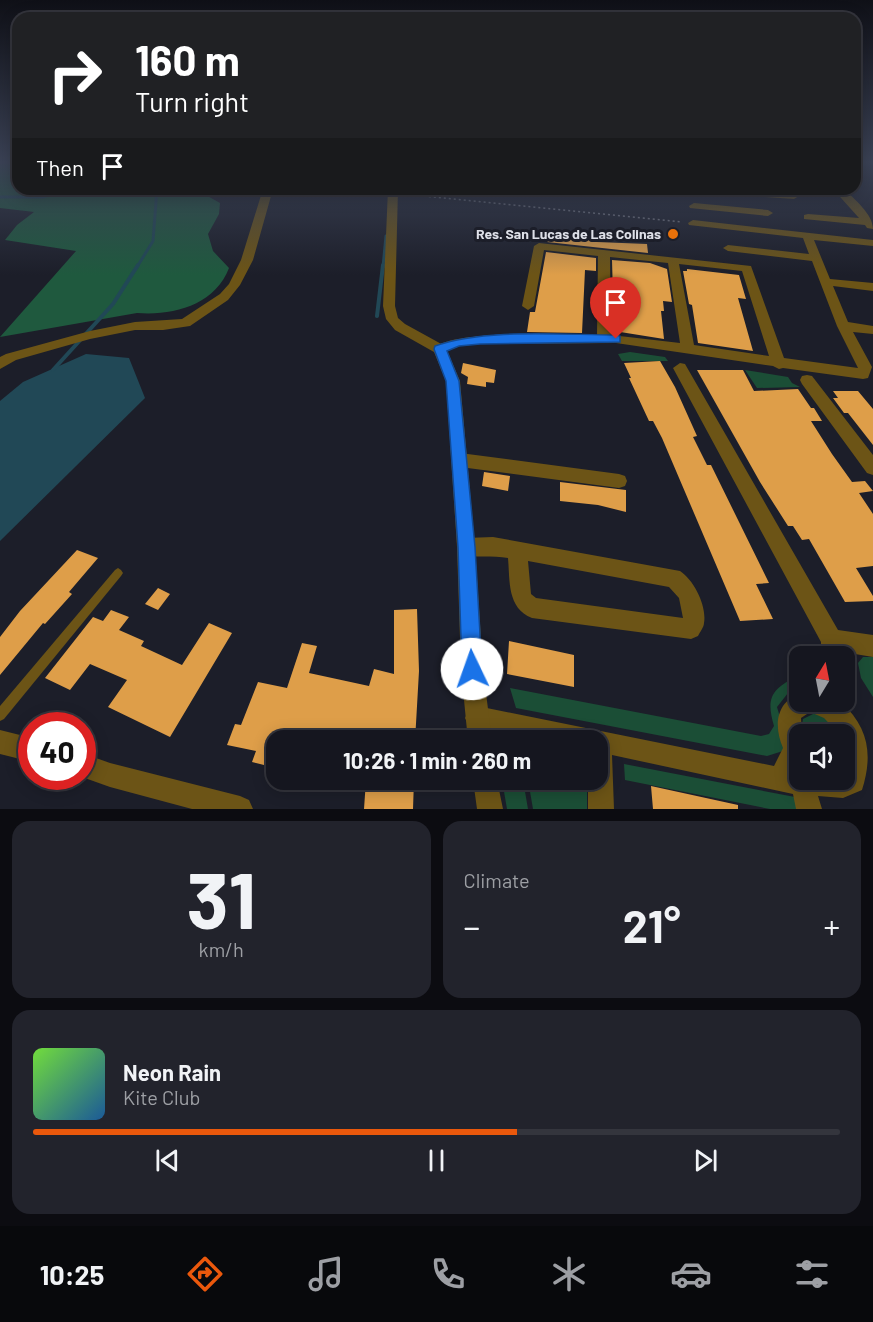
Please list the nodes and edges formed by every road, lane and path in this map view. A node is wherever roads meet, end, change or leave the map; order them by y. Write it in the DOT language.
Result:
graph roads {
  1 [pos="265,200"];
  2 [pos="393,200"];
  3 [pos="476,200"];
  4 [pos="692,200"];
  5 [pos="764,200"];
  6 [pos="850,200"];
  7 [pos="694,206"];
  8 [pos="808,217"];
  9 [pos="696,223"];
  10 [pos="870,225"];
  11 [pos="723,233"];
  12 [pos="807,235"];
  13 [pos="873,243"];
  14 [pos="728,248"];
  15 [pos="604,254"];
  16 [pos="818,258"];
  17 [pos="673,261"];
  18 [pos="733,267"];
  19 [pos="827,282"];
  20 [pos="873,287"];
  21 [pos="528,306"];
  22 [pos="843,326"];
  23 [pos="873,330"];
  24 [pos="604,340"];
  25 [pos="440,349"];
  26 [pos="688,350"];
  27 [pos="0,364"];
  28 [pos="779,364"];
  29 [pos="680,368"];
  30 [pos="807,380"];
  31 [pos="460,459"];
  32 [pos="873,468"];
  33 [pos="619,481"];
  34 [pos="466,547"];
  35 [pos="517,550"];
  36 [pos="118,573"];
  37 [pos="831,646"];
  38 [pos="873,646"];
  39 [pos="855,647"];
  40 [pos="791,712"];
  41 [pos="836,712"];
  42 [pos="0,715"];
  43 [pos="850,724"];
  44 [pos="789,728"];
  45 [pos="478,730"];
  46 [pos="855,732"];
  47 [pos="0,742"];
  48 [pos="608,743"];
  49 [pos="18,746"];
  50 [pos="96,769"];
  51 [pos="789,778"];
  52 [pos="855,784"];
  53 [pos="487,790"];
  54 [pos="601,790"];
  55 [pos="810,790"];
  56 [pos="240,809"];
  57 [pos="490,809"];
  58 [pos="601,809"];
  59 [pos="809,809"];
  1 -- 27 [label="street"];
  2 -- 25 [label="street"];
  3 -- 9 [label="path"];
  4 -- 7 [label="street"];
  5 -- 7 [label="street"];
  6 -- 10 [label="street"];
  7 -- 9 [label="street"];
  8 -- 10 [label="street"];
  9 -- 12 [label="street"];
  11 -- 14 [label="street"];
  12 -- 13 [label="street"];
  12 -- 16 [label="street"];
  14 -- 16 [label="street"];
  14 -- 18 [label="street"];
  15 -- 17 [label="street"];
  15 -- 21 [label="street"];
  15 -- 24 [label="street"];
  16 -- 19 [label="street"];
  17 -- 18 [label="street"];
  17 -- 26 [label="street"];
  18 -- 28 [label="street"];
  19 -- 20 [label="street"];
  19 -- 22 [label="street"];
  22 -- 23 [label="street"];
  22 -- 28 [label="street"];
  24 -- 25 [label="street"];
  24 -- 26 [label="street"];
  25 -- 31 [label="street"];
  26 -- 28 [label="street"];
  29 -- 37 [label="street"];
  30 -- 32 [label="street"];
  31 -- 33 [label="street"];
  31 -- 34 [label="street"];
  34 -- 35 [label="street"];
  34 -- 45 [label="street"];
  35 -- 35 [label="street"];
  36 -- 42 [label="lane"];
  38 -- 39 [label="street"];
  40 -- 44 [label="street"];
  41 -- 43 [label="street"];
  46 -- 52 [label="street"];
  47 -- 49 [label="street"];
  48 -- 51 [label="street"];
  50 -- 56 [label="street"];
  53 -- 57 [label="street"];
  54 -- 58 [label="street"];
  55 -- 59 [label="street"];
}
